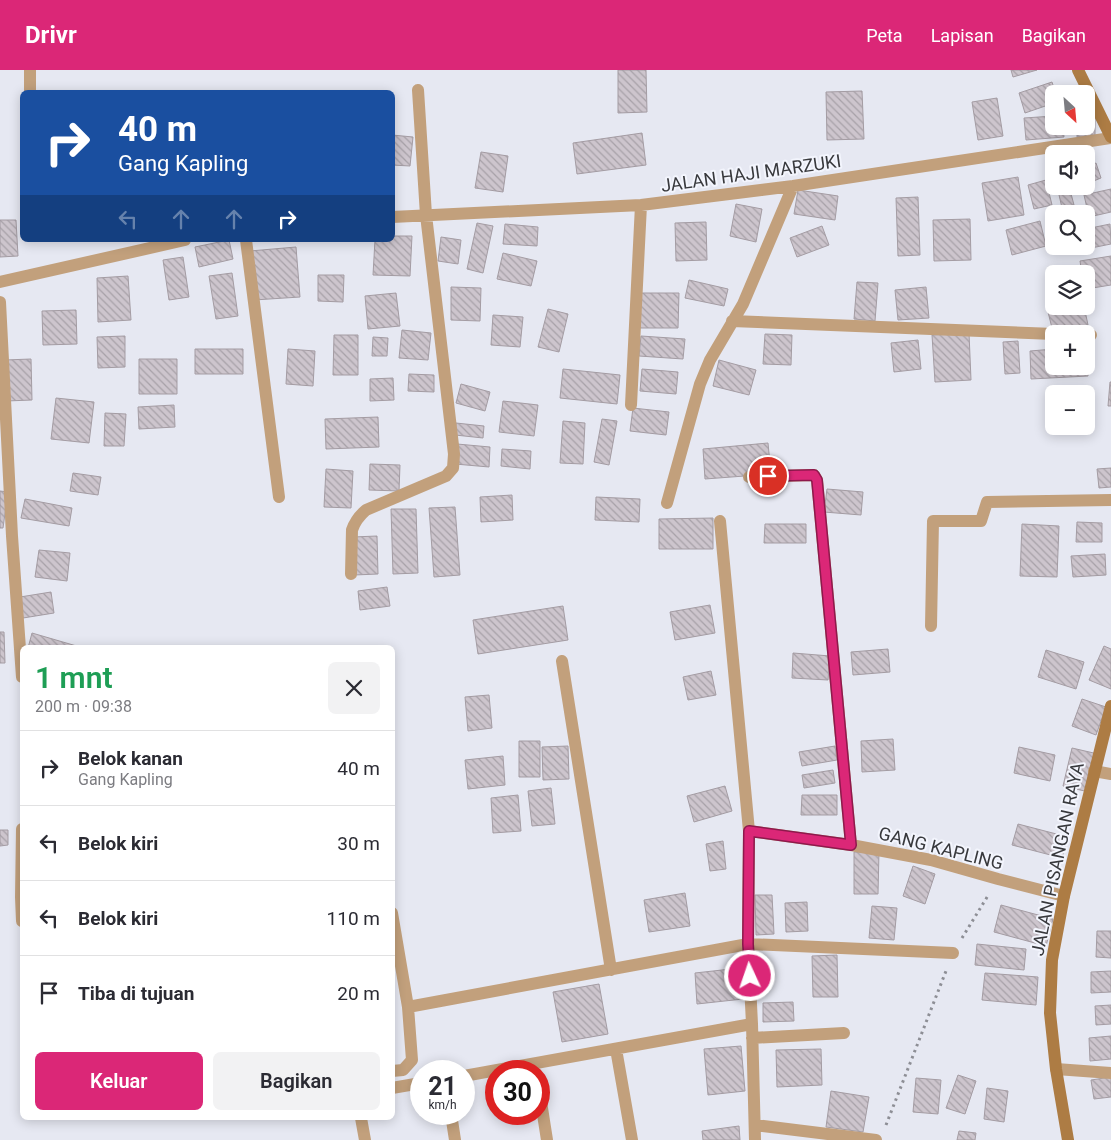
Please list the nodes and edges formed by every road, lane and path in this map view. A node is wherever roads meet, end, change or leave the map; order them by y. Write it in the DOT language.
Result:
graph roads {
  1 [pos="30,70"];
  2 [pos="1078,70"];
  3 [pos="30,90"];
  4 [pos="418,90"];
  5 [pos="1111,138"];
  6 [pos="793,186"];
  7 [pos="641,205"];
  8 [pos="426,215"];
  9 [pos="395,217"];
  10 [pos="176,242"];
  11 [pos="246,242"];
  12 [pos="0,282"];
  13 [pos="0,302"];
  14 [pos="732,322"];
  15 [pos="1045,334"];
  16 [pos="631,405"];
  17 [pos="749,477"];
  18 [pos="279,497"];
  19 [pos="1111,500"];
  20 [pos="667,503"];
  21 [pos="720,521"];
  22 [pos="6,535"];
  23 [pos="351,574"];
  24 [pos="932,626"];
  25 [pos="20,659"];
  26 [pos="562,661"];
  27 [pos="1111,706"];
  28 [pos="1094,771"];
  29 [pos="1111,774"];
  30 [pos="749,831"];
  31 [pos="851,845"];
  32 [pos="998,879"];
  33 [pos="1064,896"];
  34 [pos="395,931"];
  35 [pos="748,944"];
  36 [pos="953,953"];
  37 [pos="611,970"];
  38 [pos="408,1007"];
  39 [pos="752,1024"];
  40 [pos="844,1034"];
  41 [pos="752,1038"];
  42 [pos="616,1049"];
  43 [pos="550,1064"];
  44 [pos="1056,1069"];
  45 [pos="395,1071"];
  46 [pos="1111,1073"];
  47 [pos="410,1085"];
  48 [pos="395,1087"];
  49 [pos="361,1120"];
  50 [pos="453,1125"];
  51 [pos="545,1125"];
  52 [pos="755,1125"];
  53 [pos="880,1136"];
  54 [pos="365,1140"];
  55 [pos="456,1140"];
  56 [pos="547,1140"];
  57 [pos="632,1140"];
  58 [pos="755,1140"];
  59 [pos="1068,1140"];
  1 -- 3 [label="street"];
  2 -- 5 [label="street"];
  4 -- 8 [label="street"];
  5 -- 6 [label="street, JALAN HAJI MARZUKI"];
  6 -- 7 [label="street, JALAN HAJI MARZUKI"];
  6 -- 14 [label="street"];
  7 -- 8 [label="street, JALAN HAJI MARZUKI"];
  7 -- 16 [label="street"];
  8 -- 9 [label="street, JALAN HAJI MARZUKI"];
  8 -- 23 [label="street"];
  10 -- 12 [label="street"];
  11 -- 18 [label="street"];
  13 -- 22 [label="street"];
  14 -- 15 [label="street"];
  14 -- 20 [label="street"];
  17 -- 31 [label="street"];
  19 -- 24 [label="street"];
  21 -- 30 [label="street"];
  22 -- 25 [label="street"];
  26 -- 37 [label="street"];
  27 -- 28 [label="street, JALAN PISANGAN RAYA"];
  28 -- 29 [label="street"];
  28 -- 33 [label="street, JALAN PISANGAN RAYA"];
  30 -- 31 [label="street, GANG KAPLING"];
  30 -- 35 [label="street"];
  31 -- 32 [label="street, GANG KAPLING"];
  32 -- 33 [label="street, GANG KAPLING"];
  32 -- 36 [label="path"];
  33 -- 44 [label="street, JALAN PISANGAN RAYA"];
  34 -- 38 [label="street"];
  35 -- 36 [label="street"];
  35 -- 37 [label="street"];
  35 -- 39 [label="street"];
  36 -- 53 [label="path"];
  37 -- 38 [label="street"];
  38 -- 45 [label="street"];
  39 -- 41 [label="street"];
  39 -- 42 [label="street"];
  40 -- 41 [label="street"];
  41 -- 52 [label="street"];
  42 -- 43 [label="street"];
  42 -- 57 [label="street"];
  44 -- 46 [label="street"];
  44 -- 59 [label="street, JALAN PISANGAN RAYA"];
  47 -- 48 [label="street"];
  49 -- 54 [label="street"];
  50 -- 55 [label="street"];
  51 -- 56 [label="street"];
  52 -- 53 [label="street"];
  52 -- 58 [label="street"];
}
